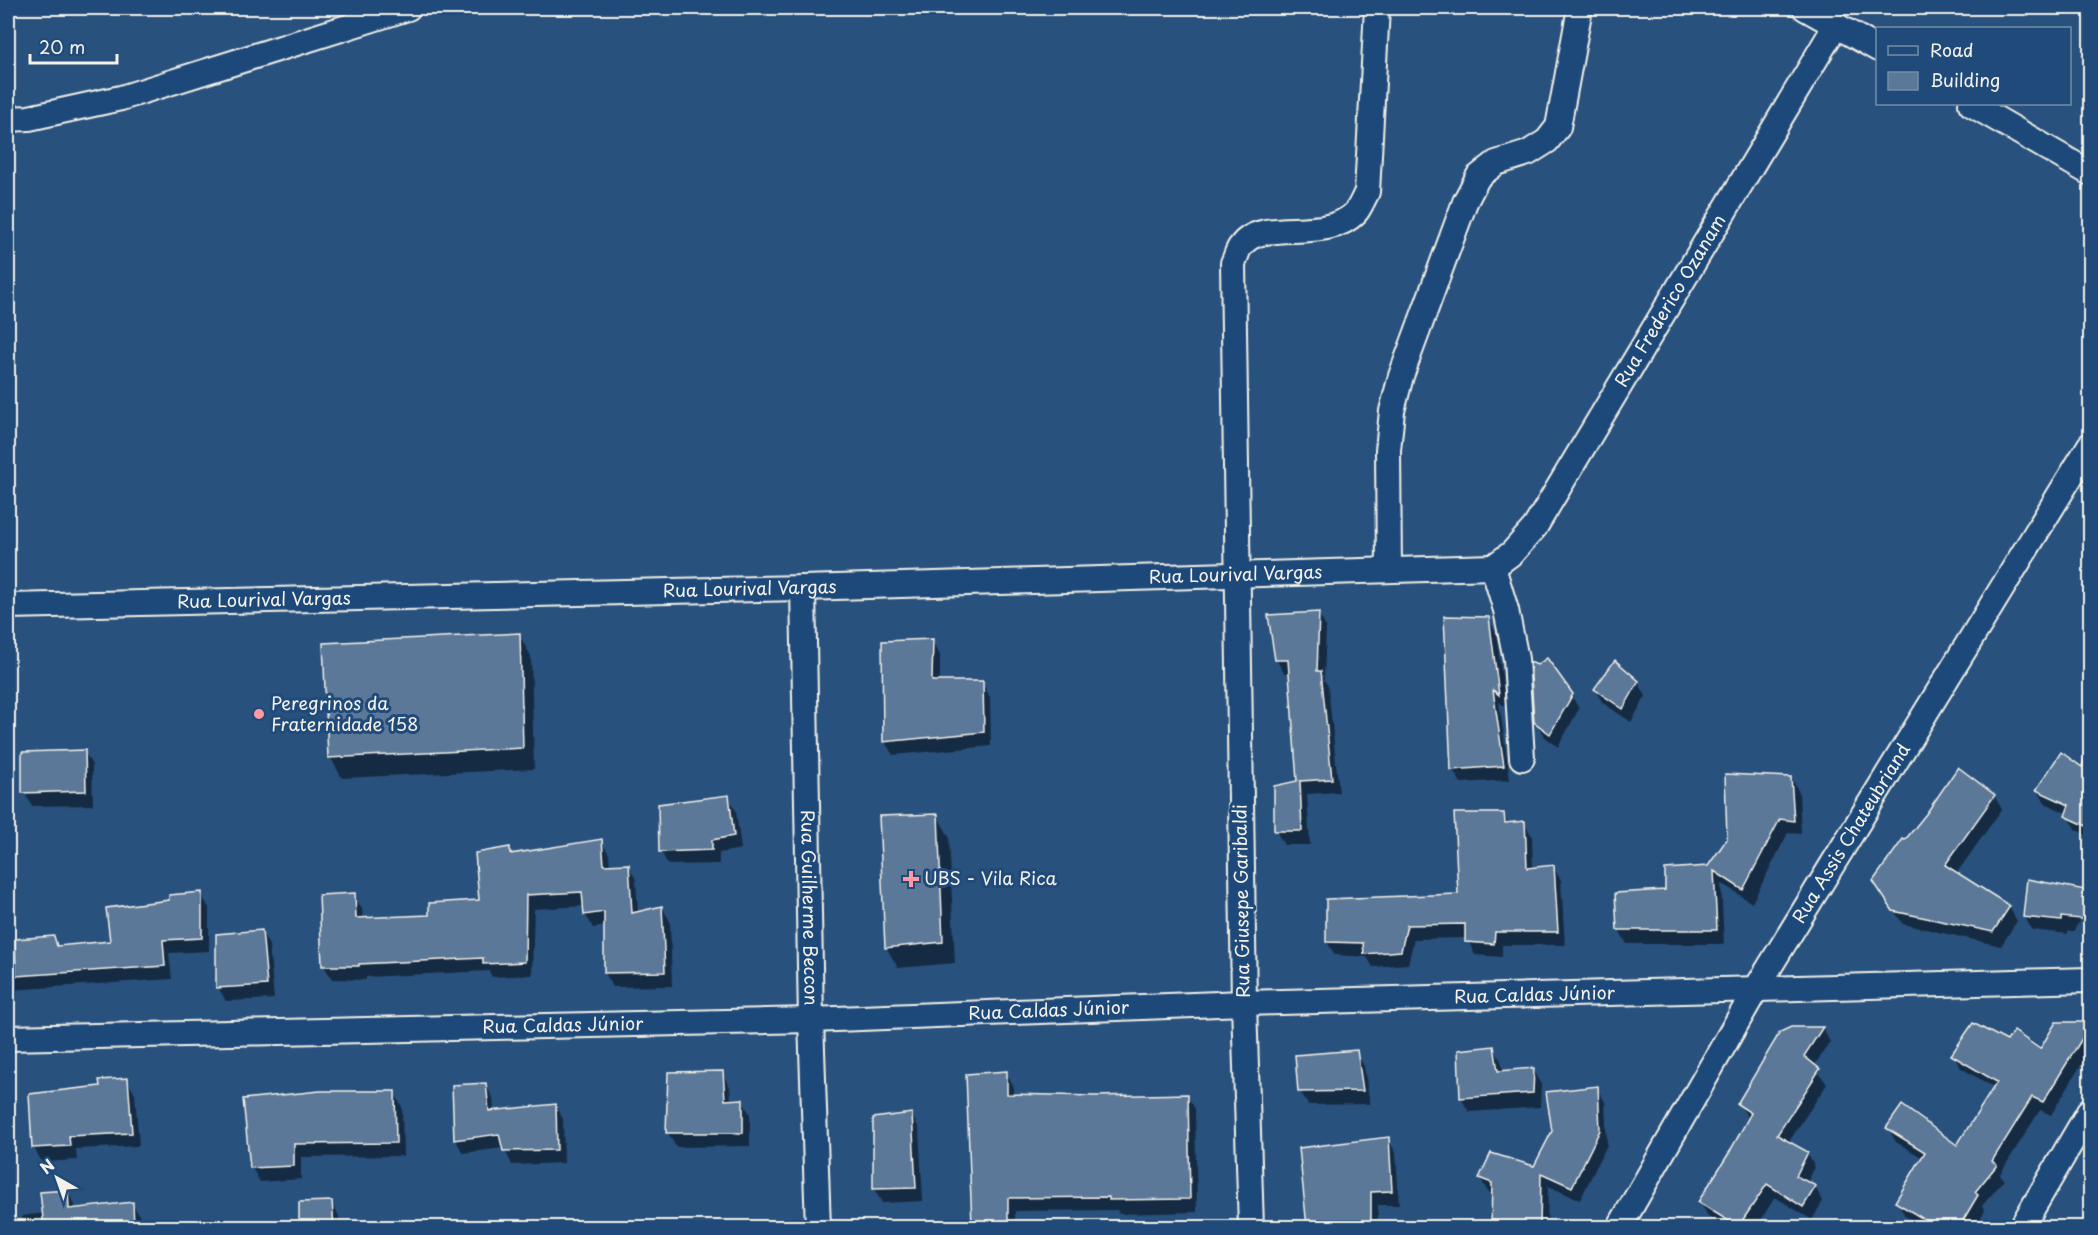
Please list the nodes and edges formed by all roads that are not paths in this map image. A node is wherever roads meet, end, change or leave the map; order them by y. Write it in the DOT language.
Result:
graph roads {
  1 [pos="408,8"];
  2 [pos="1377,8"];
  3 [pos="1580,8"];
  4 [pos="1805,8"];
  5 [pos="1836,25"];
  6 [pos="1876,48"];
  7 [pos="1973,105"];
  8 [pos="8,119"];
  9 [pos="2091,173"];
  10 [pos="2091,445"];
  11 [pos="1493,567"];
  12 [pos="1389,570"];
  13 [pos="1238,574"];
  14 [pos="803,588"];
  15 [pos="8,606"];
  16 [pos="1522,758"];
  17 [pos="2091,980"];
  18 [pos="1756,989"];
  19 [pos="1244,1003"];
  20 [pos="811,1020"];
  21 [pos="8,1038"];
  22 [pos="2091,1110"];
  23 [pos="818,1227"];
  24 [pos="1251,1227"];
  25 [pos="1619,1227"];
  26 [pos="2021,1227"];
  1 -- 8 [label="street"];
  2 -- 13 [label="street, Rua Giusepe Garibaldi"];
  3 -- 12 [label="street"];
  4 -- 5 [label="street"];
  5 -- 6 [label="street"];
  5 -- 11 [label="street, Rua Frederico Ozanam"];
  7 -- 9 [label="street"];
  10 -- 18 [label="street, Rua Assis Chateubriand"];
  11 -- 12 [label="street, Rua Lourival Vargas"];
  11 -- 16 [label="street"];
  12 -- 13 [label="street, Rua Lourival Vargas"];
  13 -- 14 [label="street, Rua Lourival Vargas"];
  13 -- 19 [label="street, Rua Giusepe Garibaldi"];
  14 -- 15 [label="street, Rua Lourival Vargas"];
  14 -- 20 [label="street, Rua Guilherme Beccon"];
  17 -- 18 [label="street, Rua Caldas Júnior"];
  18 -- 19 [label="street, Rua Caldas Júnior"];
  18 -- 25 [label="street, Rua Assis Chateubriand"];
  19 -- 20 [label="street, Rua Caldas Júnior"];
  19 -- 24 [label="street, Rua Giusepe Garibaldi"];
  20 -- 21 [label="street, Rua Caldas Júnior"];
  20 -- 23 [label="street, Rua Guilherme Beccon"];
  22 -- 26 [label="street"];
}
